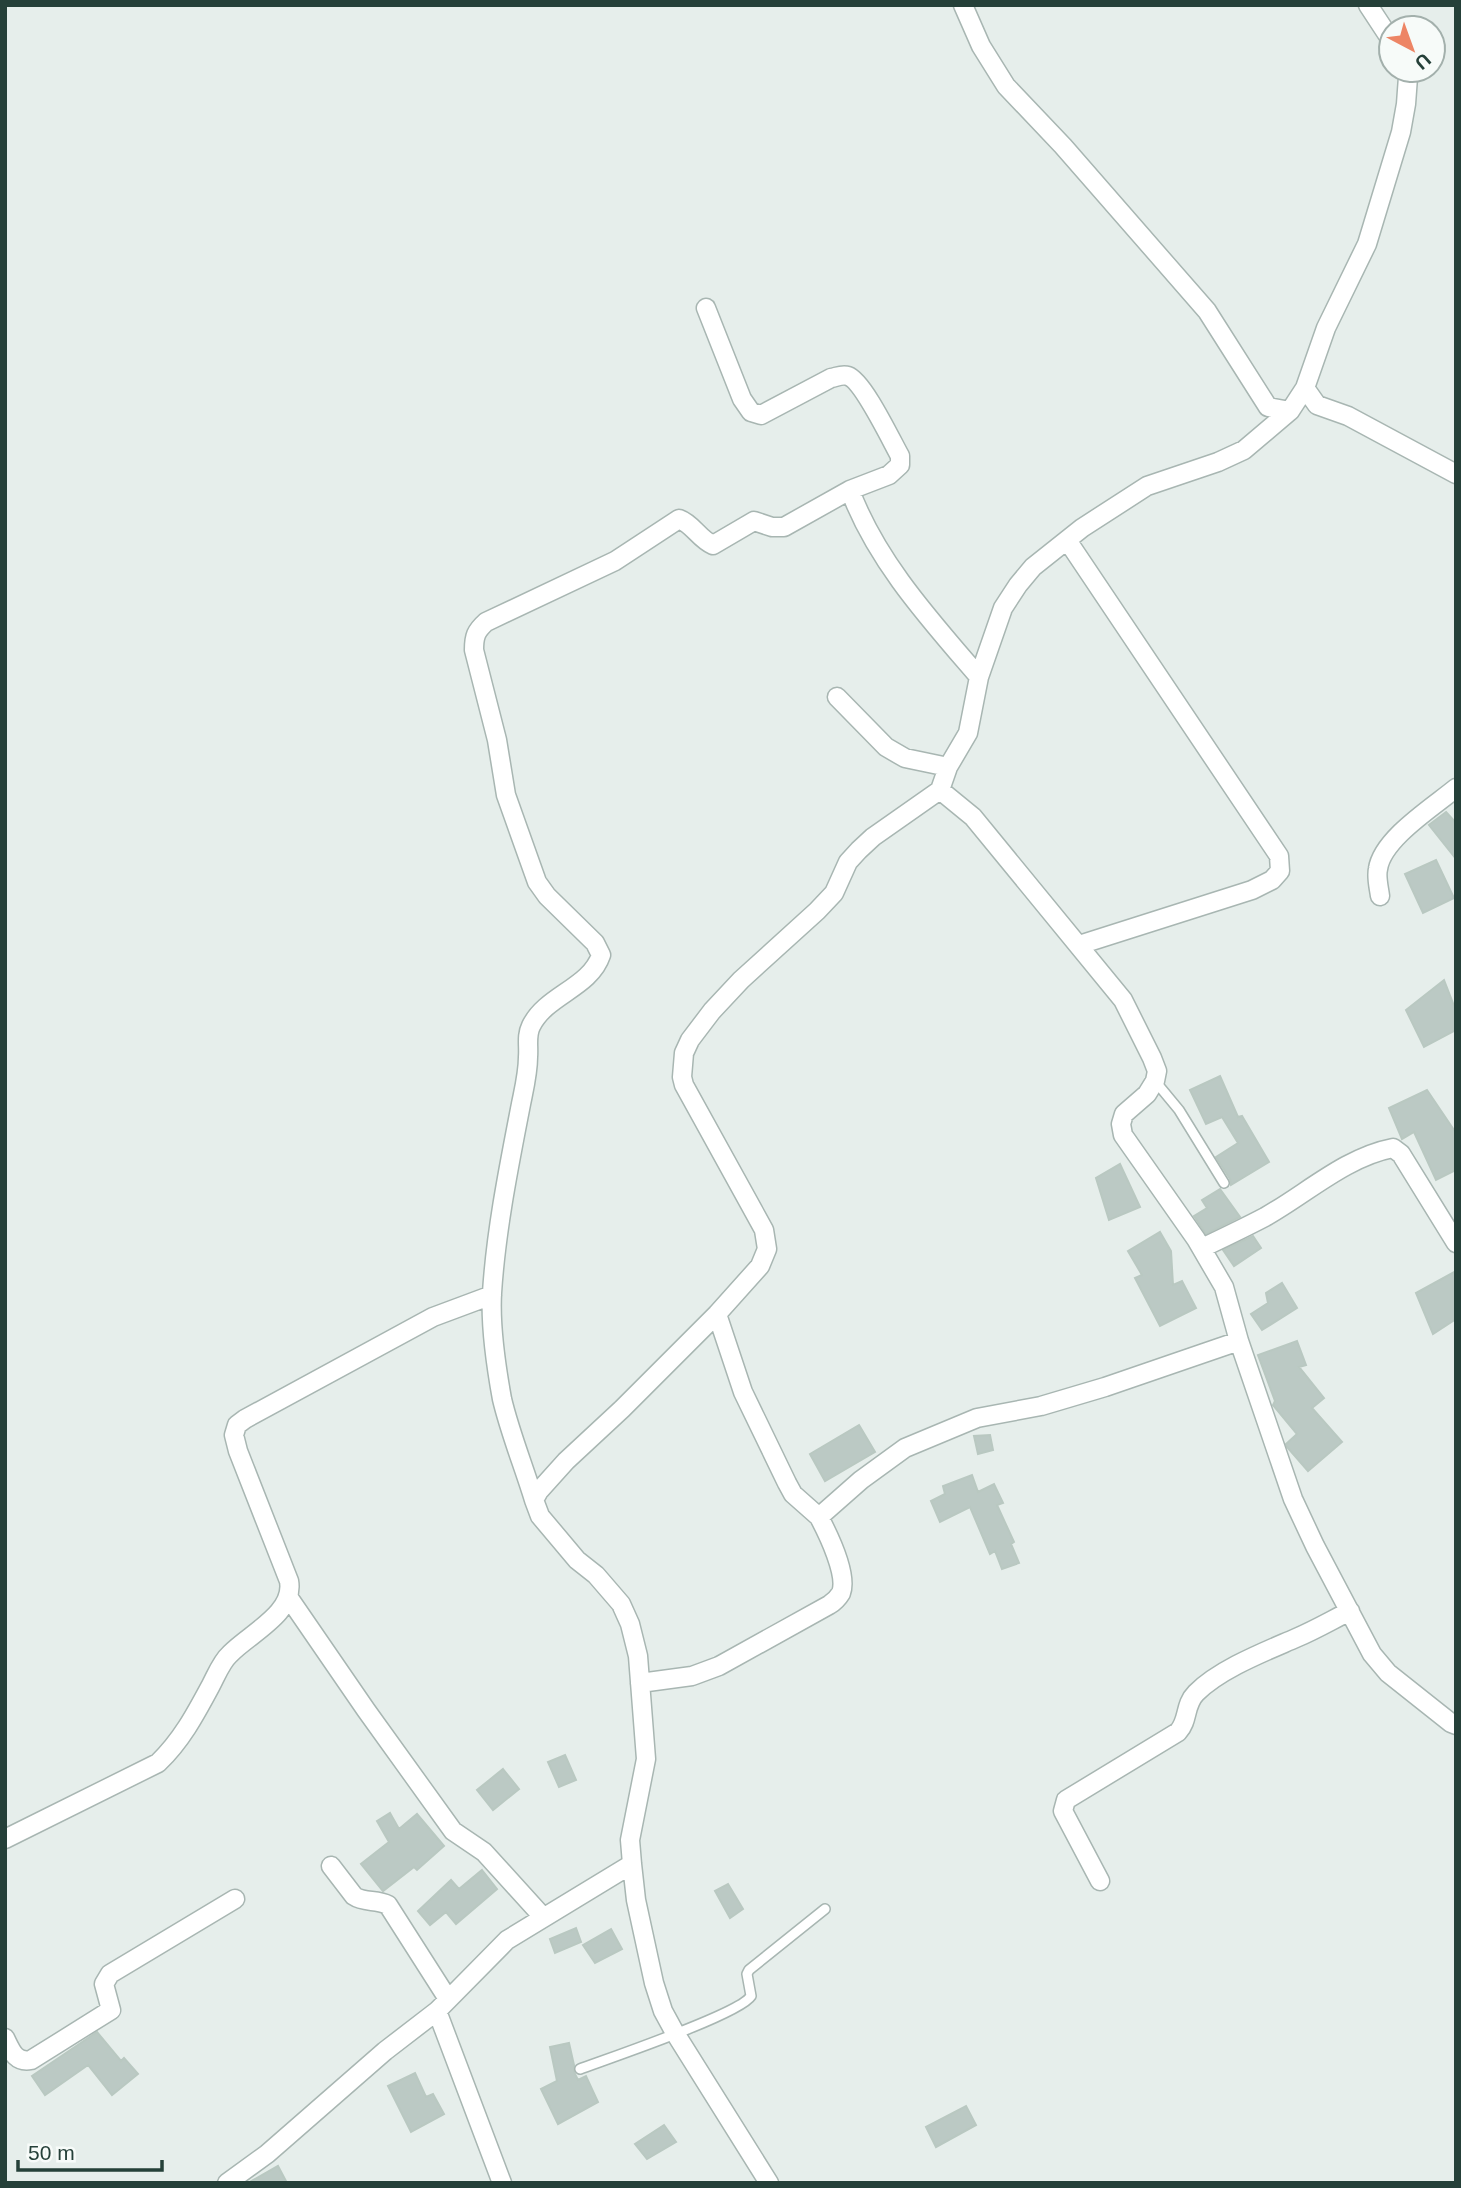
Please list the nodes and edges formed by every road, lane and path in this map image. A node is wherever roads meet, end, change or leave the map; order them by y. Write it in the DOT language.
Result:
graph roads {
  1 [pos="963,5"];
  2 [pos="1407,84"];
  3 [pos="706,308"];
  4 [pos="1305,388"];
  5 [pos="1290,411"];
  6 [pos="1456,474"];
  7 [pos="850,490"];
  8 [pos="1067,540"];
  9 [pos="979,677"];
  10 [pos="837,698"];
  11 [pos="948,767"];
  12 [pos="1456,788"];
  13 [pos="940,790"];
  14 [pos="1380,896"];
  15 [pos="1079,945"];
  16 [pos="1154,1081"];
  17 [pos="1224,1183"];
  18 [pos="1456,1243"];
  19 [pos="1202,1248"];
  20 [pos="492,1295"];
  21 [pos="717,1314"];
  22 [pos="1239,1340"];
  23 [pos="534,1500"];
  24 [pos="819,1517"];
  25 [pos="289,1598"];
  26 [pos="1350,1611"];
  27 [pos="640,1683"];
  28 [pos="1456,1725"];
  29 [pos="5,1839"];
  30 [pos="632,1864"];
  31 [pos="331,1866"];
  32 [pos="1100,1881"];
  33 [pos="235,1899"];
  34 [pos="825,1909"];
  35 [pos="543,1917"];
  36 [pos="442,2005"];
  37 [pos="675,2034"];
  38 [pos="5,2038"];
  39 [pos="580,2069"];
  40 [pos="226,2183"];
  41 [pos="502,2183"];
  42 [pos="769,2183"];
  1 -- 5 [label="street"];
  2 -- 4 [label="street"];
  3 -- 7 [label="street"];
  4 -- 5 [label="street"];
  4 -- 6 [label="street"];
  5 -- 8 [label="street"];
  7 -- 9 [label="street"];
  7 -- 20 [label="street"];
  8 -- 9 [label="street"];
  8 -- 15 [label="street"];
  9 -- 11 [label="street"];
  10 -- 11 [label="street"];
  11 -- 13 [label="street"];
  12 -- 14 [label="street"];
  13 -- 15 [label="street"];
  13 -- 21 [label="street"];
  15 -- 16 [label="street"];
  16 -- 17 [label="lane"];
  16 -- 19 [label="street"];
  18 -- 19 [label="street"];
  19 -- 22 [label="street"];
  20 -- 23 [label="street"];
  20 -- 25 [label="street"];
  21 -- 23 [label="street"];
  21 -- 24 [label="street"];
  22 -- 24 [label="street"];
  22 -- 26 [label="street"];
  23 -- 27 [label="street"];
  24 -- 27 [label="street"];
  25 -- 29 [label="street"];
  25 -- 35 [label="street"];
  26 -- 28 [label="street"];
  26 -- 32 [label="street"];
  27 -- 30 [label="street"];
  30 -- 35 [label="street"];
  30 -- 37 [label="street"];
  31 -- 36 [label="street"];
  33 -- 38 [label="street"];
  34 -- 37 [label="lane"];
  35 -- 36 [label="street"];
  36 -- 40 [label="street"];
  36 -- 41 [label="street"];
  37 -- 39 [label="lane"];
  37 -- 42 [label="street"];
}
